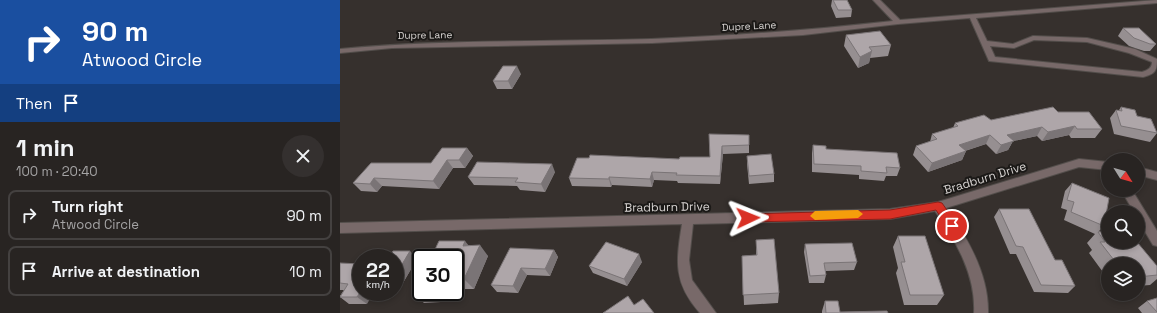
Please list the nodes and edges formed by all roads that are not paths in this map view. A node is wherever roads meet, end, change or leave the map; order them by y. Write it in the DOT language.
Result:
graph roads {
  1 [pos="876,0"];
  2 [pos="1157,2"];
  3 [pos="972,16"];
  4 [pos="898,22"];
  5 [pos="985,44"];
  6 [pos="340,51"];
  7 [pos="1101,165"];
  8 [pos="1145,173"];
  9 [pos="1157,176"];
  10 [pos="1130,197"];
  11 [pos="938,206"];
  12 [pos="688,220"];
  13 [pos="340,228"];
  14 [pos="1157,241"];
  15 [pos="709,313"];
  16 [pos="981,313"];
  1 -- 4 [label="street"];
  2 -- 3 [label="street, Dupre Lane"];
  3 -- 4 [label="street, Dupre Lane"];
  3 -- 5 [label="street"];
  4 -- 6 [label="street, Dupre Lane"];
  5 -- 5 [label="street"];
  7 -- 11 [label="street, Bradburn Drive"];
  8 -- 9 [label="street"];
  10 -- 14 [label="street"];
  11 -- 12 [label="street, Bradburn Drive"];
  11 -- 16 [label="street"];
  12 -- 13 [label="street, Bradburn Drive"];
  12 -- 15 [label="street"];
}
